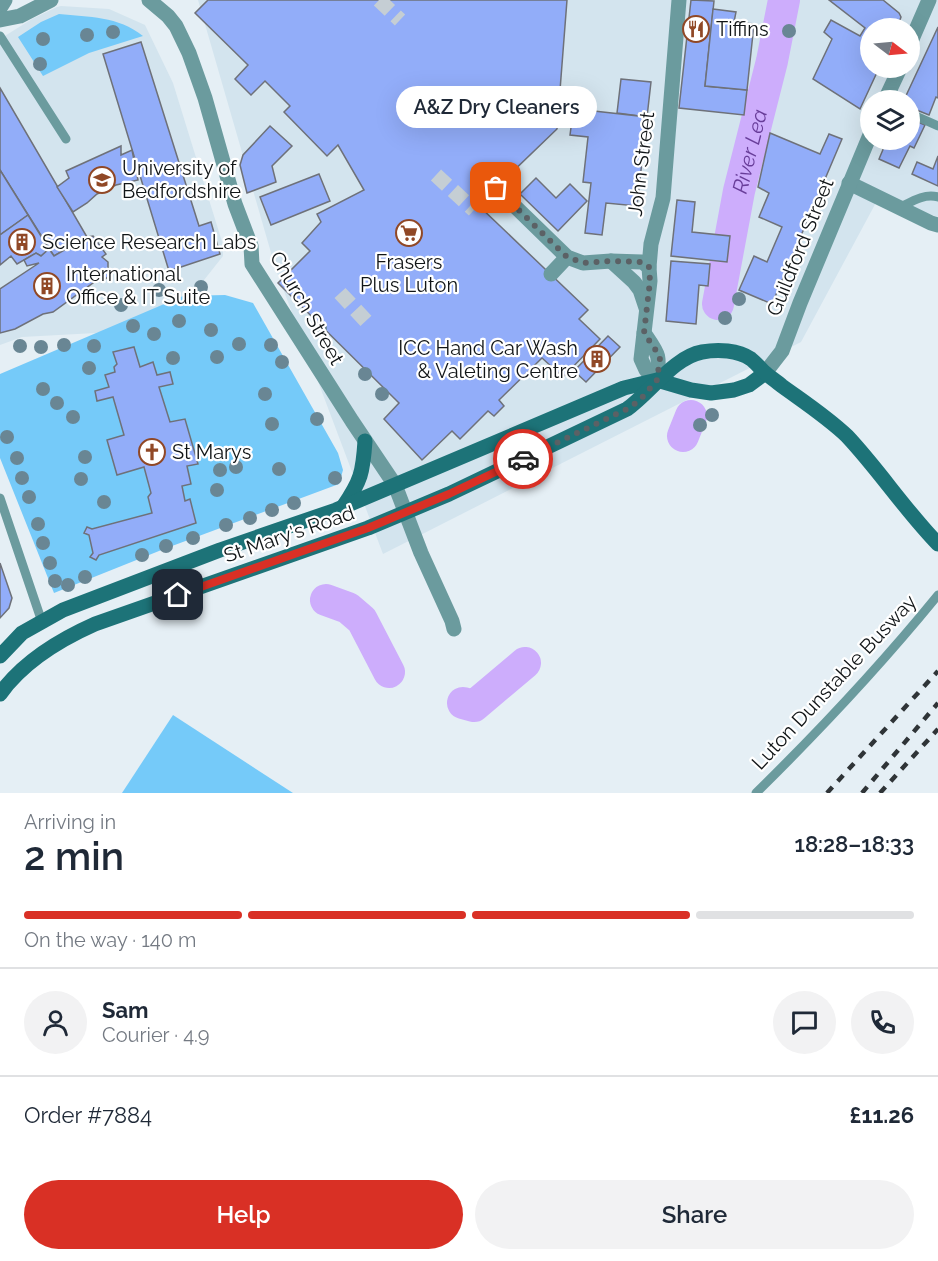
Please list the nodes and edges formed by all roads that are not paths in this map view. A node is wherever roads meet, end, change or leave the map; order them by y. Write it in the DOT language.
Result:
graph roads {
  1 [pos="5,0"];
  2 [pos="51,0"];
  3 [pos="679,0"];
  4 [pos="156,2"];
  5 [pos="0,8"];
  6 [pos="0,20"];
  7 [pos="0,36"];
  8 [pos="920,119"];
  9 [pos="938,126"];
  10 [pos="66,140"];
  11 [pos="863,150"];
  12 [pos="849,183"];
  13 [pos="496,188"];
  14 [pos="938,197"];
  15 [pos="899,208"];
  16 [pos="938,225"];
  17 [pos="567,257"];
  18 [pos="611,261"];
  19 [pos="649,267"];
  20 [pos="550,274"];
  21 [pos="646,309"];
  22 [pos="765,373"];
  23 [pos="657,380"];
  24 [pos="364,441"];
  25 [pos="395,485"];
  26 [pos="0,498"];
  27 [pos="343,507"];
  28 [pos="405,513"];
  29 [pos="938,544"];
  30 [pos="938,595"];
  31 [pos="42,622"];
  32 [pos="454,629"];
  33 [pos="0,656"];
  34 [pos="0,694"];
  35 [pos="756,793"];
  1 -- 5 [label="street"];
  2 -- 6 [label="street"];
  3 -- 19 [label="street, John Street"];
  4 -- 24 [label="street, Church Street"];
  7 -- 10 [label="lane"];
  8 -- 9 [label="lane"];
  11 -- 12 [label="street, Guildford Street"];
  12 -- 15 [label="street"];
  12 -- 22 [label="street, Guildford Street"];
  13 -- 17 [label="street"];
  14 -- 15 [label="lane"];
  15 -- 16 [label="street"];
  17 -- 18 [label="street"];
  17 -- 20 [label="street"];
  18 -- 19 [label="street"];
  18 -- 21 [label="street"];
  19 -- 21 [label="street, John Street"];
  21 -- 23 [label="street, John Street"];
  22 -- 23 [label="street"];
  22 -- 23 [label="street"];
  22 -- 29 [label="street"];
  23 -- 25 [label="street"];
  23 -- 28 [label="street"];
  24 -- 25 [label="street, Church Street"];
  24 -- 27 [label="street"];
  25 -- 27 [label="street, St Mary's Road"];
  25 -- 28 [label="street, Church Street"];
  26 -- 31 [label="lane"];
  27 -- 31 [label="street, St Mary's Road"];
  28 -- 32 [label="street, Church Street"];
  28 -- 34 [label="street, St Mary's Road"];
  30 -- 35 [label="lane, Luton Dunstable Busway"];
  31 -- 33 [label="street, St Mary's Road"];
}
